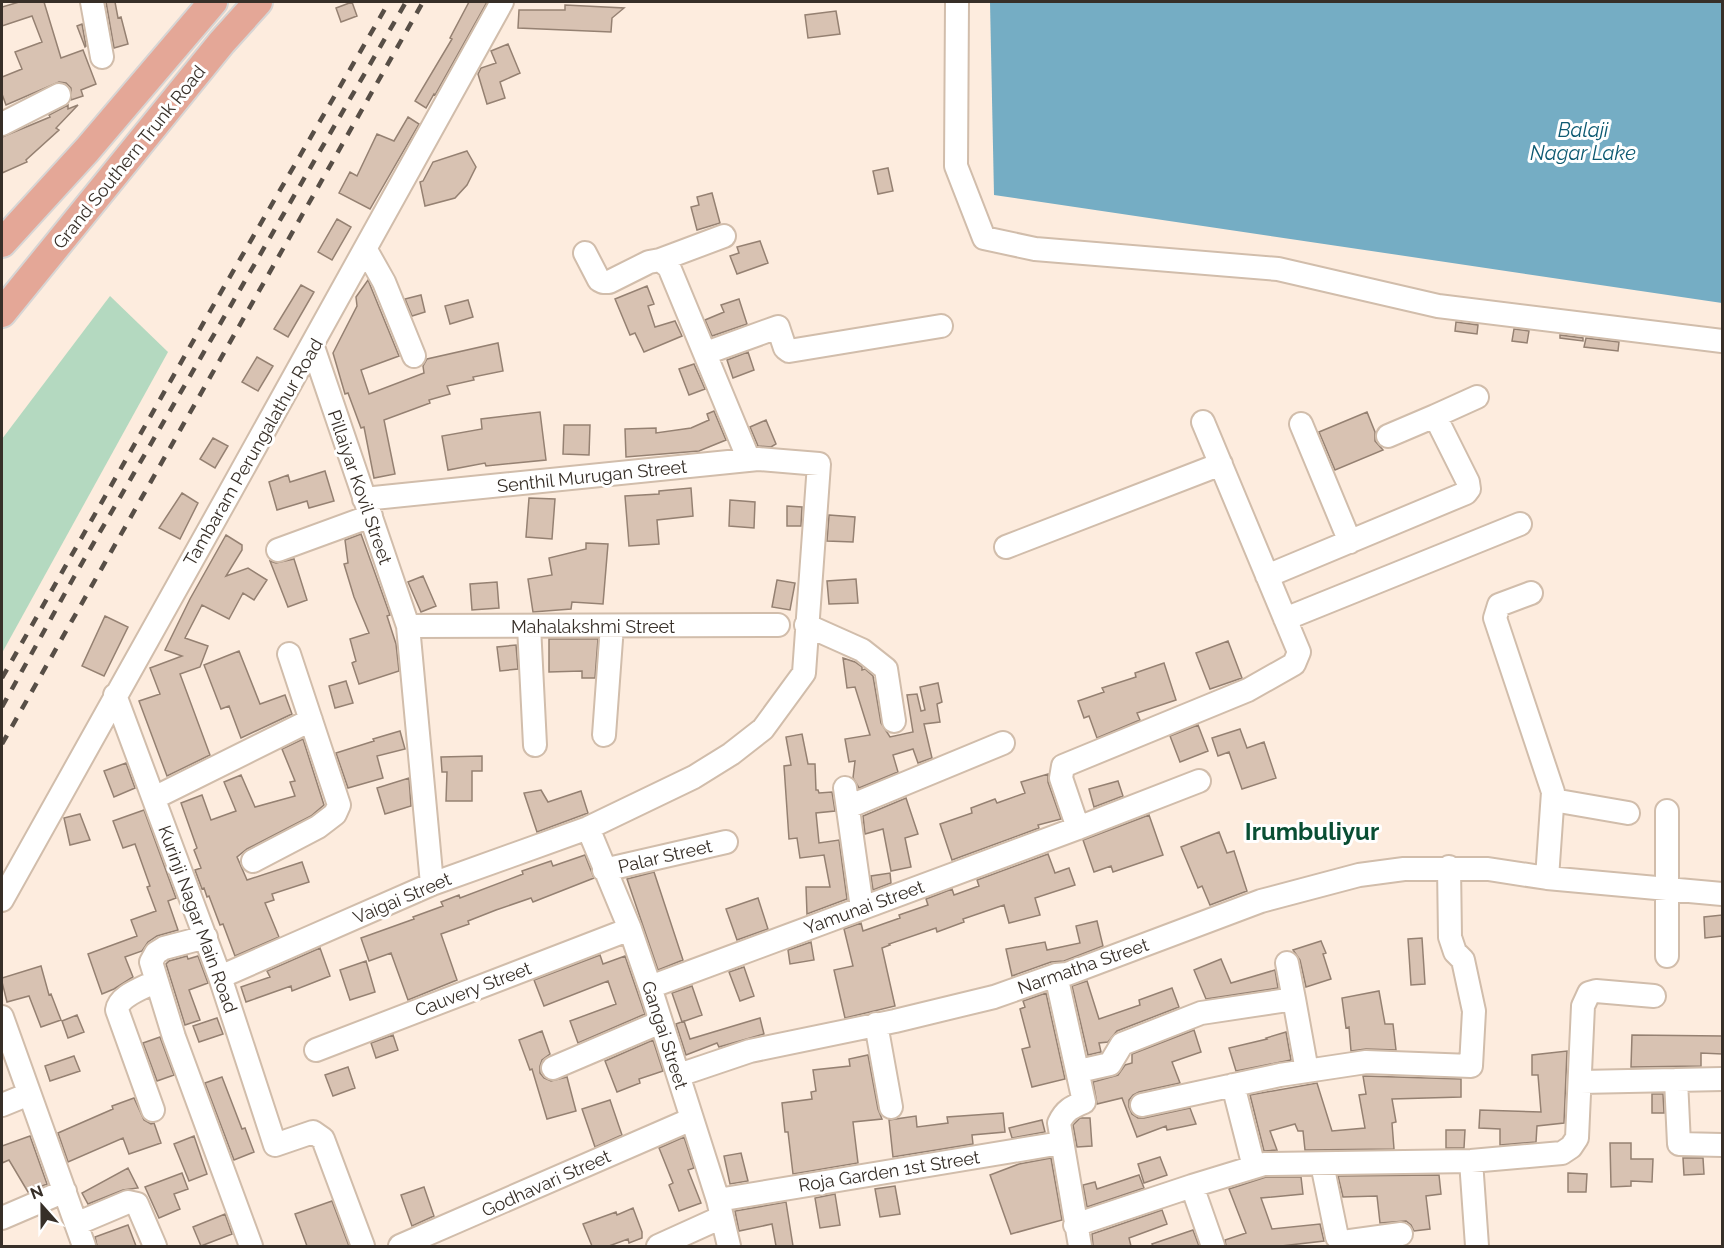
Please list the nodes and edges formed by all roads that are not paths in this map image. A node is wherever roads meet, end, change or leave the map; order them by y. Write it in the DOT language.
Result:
graph roads {
  1 [pos="92,2"];
  2 [pos="213,2"];
  3 [pos="258,2"];
  4 [pos="502,2"];
  5 [pos="957,2"];
  6 [pos="102,57"];
  7 [pos="59,95"];
  8 [pos="2,124"];
  9 [pos="724,236"];
  10 [pos="2,243"];
  11 [pos="366,250"];
  12 [pos="585,253"];
  13 [pos="660,260"];
  14 [pos="2,314"];
  15 [pos="941,326"];
  16 [pos="1722,341"];
  17 [pos="313,347"];
  18 [pos="706,353"];
  19 [pos="414,356"];
  20 [pos="1477,397"];
  21 [pos="1435,416"];
  22 [pos="1203,422"];
  23 [pos="1301,424"];
  24 [pos="1388,436"];
  25 [pos="749,460"];
  26 [pos="819,464"];
  27 [pos="1221,464"];
  28 [pos="368,507"];
  29 [pos="1520,524"];
  30 [pos="1350,543"];
  31 [pos="1006,547"];
  32 [pos="278,550"];
  33 [pos="1267,576"];
  34 [pos="1531,593"];
  35 [pos="1285,620"];
  36 [pos="778,625"];
  37 [pos="806,625"];
  38 [pos="408,626"];
  39 [pos="529,626"];
  40 [pos="612,626"];
  41 [pos="289,654"];
  42 [pos="116,695"];
  43 [pos="311,720"];
  44 [pos="894,721"];
  45 [pos="604,735"];
  46 [pos="1003,743"];
  47 [pos="535,745"];
  48 [pos="1199,781"];
  49 [pos="154,798"];
  50 [pos="1553,800"];
  51 [pos="1667,811"];
  52 [pos="1628,813"];
  53 [pos="588,828"];
  54 [pos="1078,828"];
  55 [pos="726,842"];
  56 [pos="253,861"];
  57 [pos="1449,867"];
  58 [pos="604,870"];
  59 [pos="1547,878"];
  60 [pos="432,884"];
  61 [pos="1666,889"];
  62 [pos="1722,894"];
  63 [pos="2,900"];
  64 [pos="862,908"];
  65 [pos="630,929"];
  66 [pos="206,937"];
  67 [pos="1667,956"];
  68 [pos="1287,963"];
  69 [pos="1056,975"];
  70 [pos="220,977"];
  71 [pos="156,981"];
  72 [pos="650,987"];
  73 [pos="1654,996"];
  74 [pos="1294,999"];
  75 [pos="2,1017"];
  76 [pos="661,1022"];
  77 [pos="876,1024"];
  78 [pos="316,1050"];
  79 [pos="553,1068"];
  80 [pos="1079,1071"];
  81 [pos="1307,1071"];
  82 [pos="679,1075"];
  83 [pos="1722,1079"];
  84 [pos="1676,1080"];
  85 [pos="1581,1082"];
  86 [pos="1233,1085"];
  87 [pos="29,1094"];
  88 [pos="2,1105"];
  89 [pos="1142,1105"];
  90 [pos="891,1107"];
  91 [pos="153,1110"];
  92 [pos="692,1119"];
  93 [pos="1061,1143"];
  94 [pos="1722,1145"];
  95 [pos="1471,1161"];
  96 [pos="1322,1164"];
  97 [pos="1254,1167"];
  98 [pos="1192,1186"];
  99 [pos="65,1191"];
  100 [pos="720,1208"];
  101 [pos="2,1218"];
  102 [pos="76,1224"];
  103 [pos="1401,1234"];
  104 [pos="1077,1236"];
  105 [pos="84,1246"];
  106 [pos="155,1246"];
  107 [pos="251,1246"];
  108 [pos="363,1246"];
  109 [pos="400,1246"];
  110 [pos="658,1246"];
  111 [pos="729,1246"];
  112 [pos="1213,1246"];
  113 [pos="1477,1246"];
  1 -- 6 [label="street"];
  2 -- 10 [label="main road, Grand Southern Trunk Road"];
  3 -- 14 [label="main road, Grand Southern Trunk Road"];
  4 -- 11 [label="street, Tambaram Perungalathur Road"];
  5 -- 16 [label="street"];
  7 -- 8 [label="street"];
  9 -- 13 [label="street"];
  11 -- 17 [label="street, Tambaram Perungalathur Road"];
  11 -- 19 [label="street"];
  12 -- 13 [label="street"];
  13 -- 18 [label="street"];
  15 -- 18 [label="street"];
  17 -- 28 [label="street, Pillaiyar Kovil Street"];
  17 -- 42 [label="street, Tambaram Perungalathur Road"];
  18 -- 25 [label="street"];
  20 -- 21 [label="street"];
  21 -- 24 [label="street"];
  21 -- 30 [label="street"];
  22 -- 27 [label="street"];
  23 -- 30 [label="street"];
  25 -- 26 [label="street, Senthil Murugan Street"];
  25 -- 28 [label="street, Senthil Murugan Street"];
  26 -- 37 [label="street, Vaigai Street"];
  27 -- 31 [label="street"];
  27 -- 33 [label="street"];
  28 -- 32 [label="street, Senthil Murugan Street"];
  28 -- 38 [label="street, Pillaiyar Kovil Street"];
  29 -- 35 [label="street"];
  30 -- 33 [label="street"];
  33 -- 35 [label="street"];
  34 -- 50 [label="street"];
  35 -- 54 [label="street"];
  36 -- 40 [label="street, Mahalakshmi Street"];
  37 -- 44 [label="street"];
  37 -- 53 [label="street, Vaigai Street"];
  38 -- 39 [label="street, Mahalakshmi Street"];
  38 -- 60 [label="street, Pillaiyar Kovil Street"];
  39 -- 40 [label="street, Mahalakshmi Street"];
  39 -- 47 [label="street"];
  40 -- 45 [label="street"];
  41 -- 43 [label="street"];
  42 -- 49 [label="street, Kurinji Nagar Main Road"];
  42 -- 63 [label="street, Tambaram Perungalathur Road"];
  43 -- 49 [label="street"];
  43 -- 56 [label="street"];
  46 -- 64 [label="street"];
  48 -- 54 [label="street, Yamunai Street"];
  49 -- 66 [label="street, Kurinji Nagar Main Road"];
  50 -- 52 [label="street"];
  50 -- 59 [label="street"];
  51 -- 61 [label="street"];
  53 -- 58 [label="street, Gangai Street"];
  53 -- 60 [label="street, Vaigai Street"];
  54 -- 64 [label="street, Yamunai Street"];
  55 -- 58 [label="street, Palar Street"];
  57 -- 59 [label="street, Narmatha Street"];
  57 -- 69 [label="street, Narmatha Street"];
  57 -- 81 [label="street"];
  58 -- 65 [label="street, Gangai Street"];
  59 -- 61 [label="street, Narmatha Street"];
  60 -- 70 [label="street, Vaigai Street"];
  61 -- 62 [label="street, Narmatha Street"];
  61 -- 67 [label="street"];
  64 -- 72 [label="street, Yamunai Street"];
  65 -- 72 [label="street, Gangai Street"];
  65 -- 78 [label="street, Cauvery Street"];
  66 -- 70 [label="street, Kurinji Nagar Main Road"];
  66 -- 71 [label="street"];
  68 -- 74 [label="street"];
  69 -- 77 [label="street, Narmatha Street"];
  69 -- 80 [label="street"];
  70 -- 108 [label="street, Kurinji Nagar Main Road"];
  71 -- 91 [label="street"];
  71 -- 107 [label="street"];
  72 -- 76 [label="street, Gangai Street"];
  73 -- 85 [label="street"];
  74 -- 80 [label="street"];
  74 -- 81 [label="street"];
  75 -- 87 [label="street"];
  76 -- 79 [label="street"];
  76 -- 82 [label="street, Gangai Street"];
  77 -- 82 [label="street, Narmatha Street"];
  77 -- 90 [label="street"];
  80 -- 93 [label="street"];
  81 -- 86 [label="street"];
  82 -- 92 [label="street, Gangai Street"];
  83 -- 84 [label="street"];
  84 -- 85 [label="street"];
  84 -- 94 [label="street"];
  85 -- 95 [label="street"];
  86 -- 89 [label="street"];
  86 -- 97 [label="street"];
  87 -- 88 [label="street"];
  87 -- 99 [label="street"];
  92 -- 100 [label="street, Gangai Street"];
  92 -- 109 [label="street, Godhavari Street"];
  93 -- 100 [label="street, Roja Garden 1st Street"];
  93 -- 104 [label="street"];
  95 -- 96 [label="street"];
  95 -- 113 [label="street"];
  96 -- 97 [label="street"];
  96 -- 103 [label="street"];
  97 -- 98 [label="street"];
  98 -- 104 [label="street"];
  98 -- 112 [label="street"];
  99 -- 101 [label="street"];
  99 -- 102 [label="street"];
  100 -- 110 [label="street, Roja Garden 1st Street"];
  100 -- 111 [label="street, Gangai Street"];
  102 -- 105 [label="street"];
  102 -- 106 [label="street"];
}
